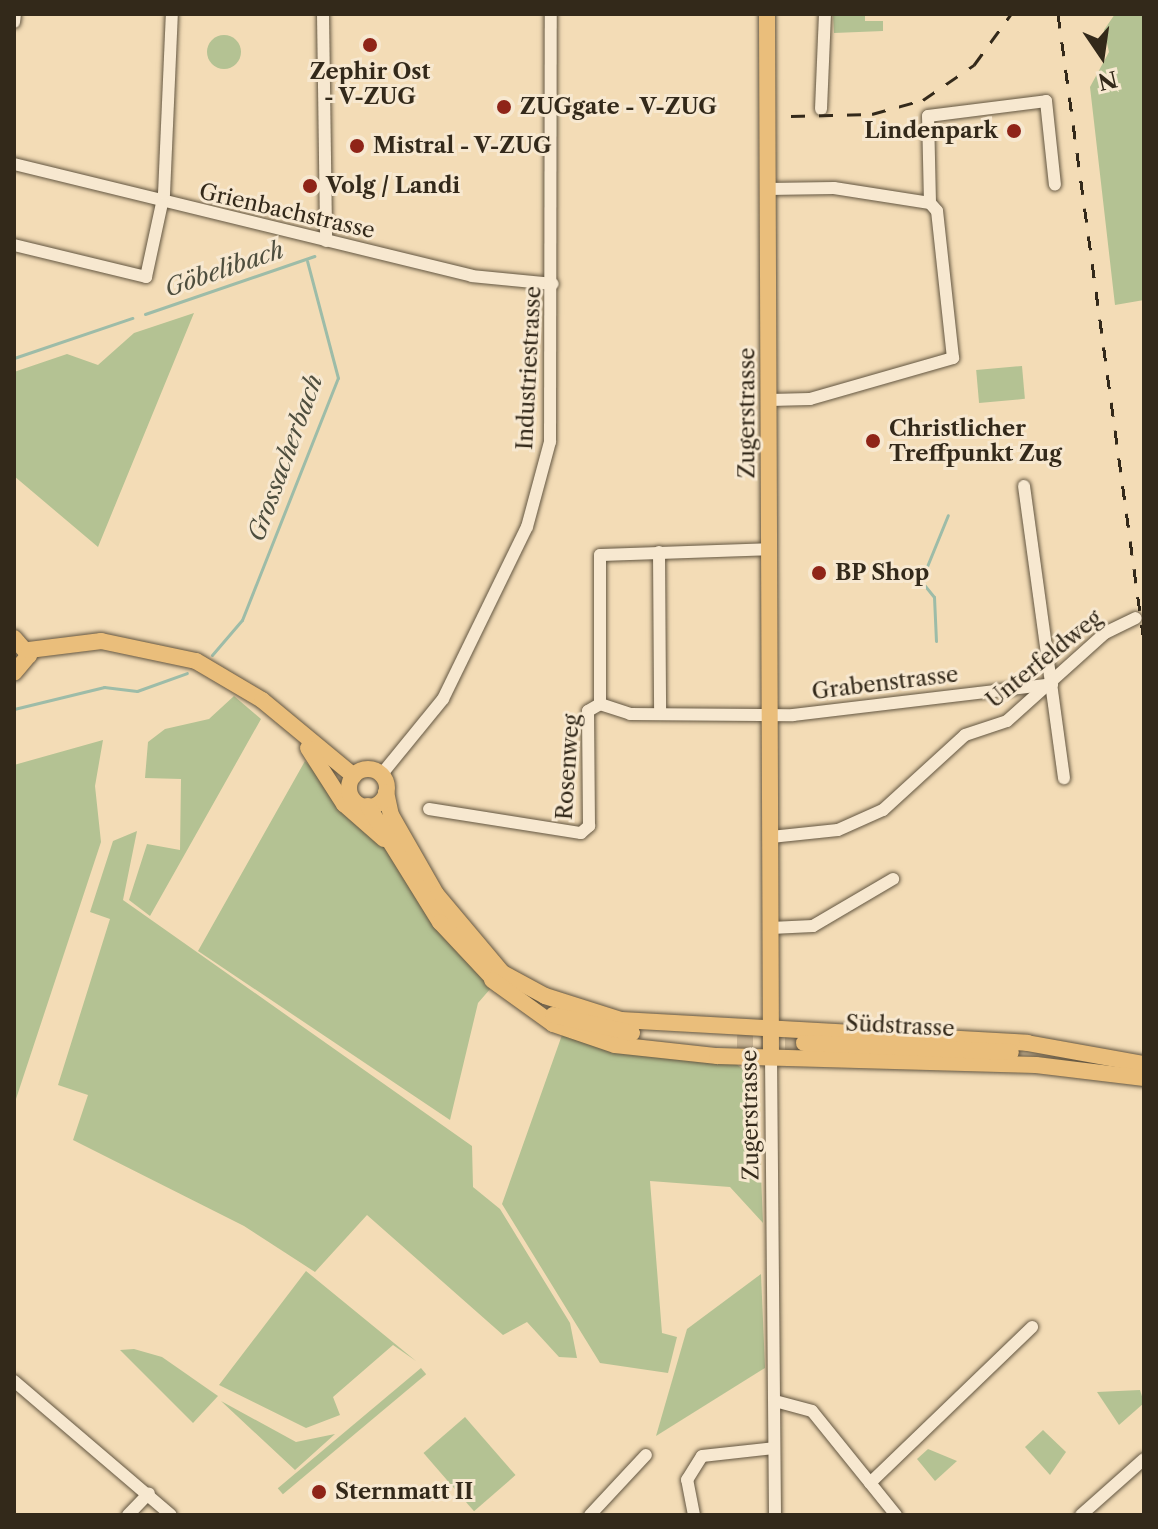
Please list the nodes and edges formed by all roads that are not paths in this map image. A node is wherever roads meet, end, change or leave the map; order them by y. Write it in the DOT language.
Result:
graph roads {
  1 [pos="15,14"];
  2 [pos="172,14"];
  3 [pos="323,14"];
  4 [pos="551,14"];
  5 [pos="767,14"];
  6 [pos="825,14"];
  7 [pos="14,22"];
  8 [pos="821,109"];
  9 [pos="14,164"];
  10 [pos="1055,185"];
  11 [pos="768,189"];
  12 [pos="162,202"];
  13 [pos="930,203"];
  14 [pos="326,241"];
  15 [pos="14,245"];
  16 [pos="553,284"];
  17 [pos="770,400"];
  18 [pos="1024,486"];
  19 [pos="769,549"];
  20 [pos="659,552"];
  21 [pos="1136,618"];
  22 [pos="14,638"];
  23 [pos="29,650"];
  24 [pos="14,673"];
  25 [pos="1052,684"];
  26 [pos="600,704"];
  27 [pos="660,714"];
  28 [pos="772,715"];
  29 [pos="298,729"];
  30 [pos="381,775"];
  31 [pos="354,776"];
  32 [pos="1064,778"];
  33 [pos="386,792"];
  34 [pos="368,806"];
  35 [pos="429,809"];
  36 [pos="771,837"];
  37 [pos="407,868"];
  38 [pos="893,879"];
  39 [pos="771,928"];
  40 [pos="495,975"];
  41 [pos="771,1031"];
  42 [pos="737,1040"];
  43 [pos="804,1043"];
  44 [pos="993,1052"];
  45 [pos="771,1056"];
  46 [pos="1144,1064"];
  47 [pos="1144,1078"];
  48 [pos="1032,1327"];
  49 [pos="14,1381"];
  50 [pos="775,1401"];
  51 [pos="774,1448"];
  52 [pos="646,1455"];
  53 [pos="1144,1459"];
  54 [pos="870,1483"];
  55 [pos="149,1493"];
  56 [pos="128,1515"];
  57 [pos="171,1515"];
  58 [pos="590,1515"];
  59 [pos="694,1515"];
  60 [pos="775,1515"];
  61 [pos="896,1515"];
  62 [pos="1081,1515"];
  1 -- 7 [label="street"];
  2 -- 12 [label="street"];
  3 -- 14 [label="street"];
  4 -- 16 [label="street, Industriestrasse"];
  5 -- 11 [label="main road, Zugerstrasse"];
  6 -- 8 [label="street"];
  9 -- 12 [label="street, Grienbachstrasse"];
  10 -- 13 [label="street"];
  11 -- 13 [label="street"];
  11 -- 17 [label="main road, Zugerstrasse"];
  12 -- 14 [label="street, Grienbachstrasse"];
  12 -- 15 [label="street"];
  13 -- 17 [label="street"];
  14 -- 16 [label="street, Grienbachstrasse"];
  16 -- 30 [label="street, Industriestrasse"];
  17 -- 19 [label="main road, Zugerstrasse"];
  18 -- 25 [label="street"];
  19 -- 20 [label="street"];
  19 -- 28 [label="main road, Zugerstrasse"];
  20 -- 26 [label="street, Rosenweg"];
  20 -- 27 [label="street"];
  21 -- 25 [label="street, Unterfeldweg"];
  22 -- 23 [label="main road"];
  23 -- 24 [label="main road"];
  23 -- 29 [label="main road"];
  25 -- 28 [label="street, Grabenstrasse"];
  25 -- 32 [label="street"];
  25 -- 36 [label="street, Unterfeldweg"];
  26 -- 27 [label="street"];
  26 -- 35 [label="street, Rosenweg"];
  27 -- 28 [label="street"];
  28 -- 36 [label="main road, Zugerstrasse"];
  29 -- 31 [label="main road"];
  29 -- 37 [label="main road"];
  30 -- 31 [label="main road"];
  30 -- 33 [label="main road"];
  31 -- 34 [label="main road"];
  33 -- 34 [label="main road"];
  33 -- 40 [label="main road"];
  34 -- 37 [label="main road"];
  36 -- 39 [label="main road, Zugerstrasse"];
  37 -- 40 [label="main road"];
  38 -- 39 [label="street"];
  39 -- 41 [label="main road, Zugerstrasse"];
  40 -- 41 [label="main road"];
  40 -- 42 [label="main road"];
  40 -- 45 [label="main road"];
  41 -- 45 [label="main road, Zugerstrasse"];
  41 -- 46 [label="main road"];
  43 -- 44 [label="main road, Südstrasse"];
  44 -- 46 [label="main road, Südstrasse"];
  44 -- 47 [label="main road, Südstrasse"];
  45 -- 47 [label="main road"];
  45 -- 50 [label="street, Zugerstrasse"];
  48 -- 54 [label="street"];
  49 -- 55 [label="street"];
  50 -- 51 [label="street, Zugerstrasse"];
  50 -- 54 [label="street"];
  51 -- 59 [label="street"];
  51 -- 60 [label="street, Zugerstrasse"];
  52 -- 58 [label="street"];
  53 -- 62 [label="street"];
  54 -- 61 [label="street"];
  55 -- 56 [label="street"];
  55 -- 57 [label="street"];
}
